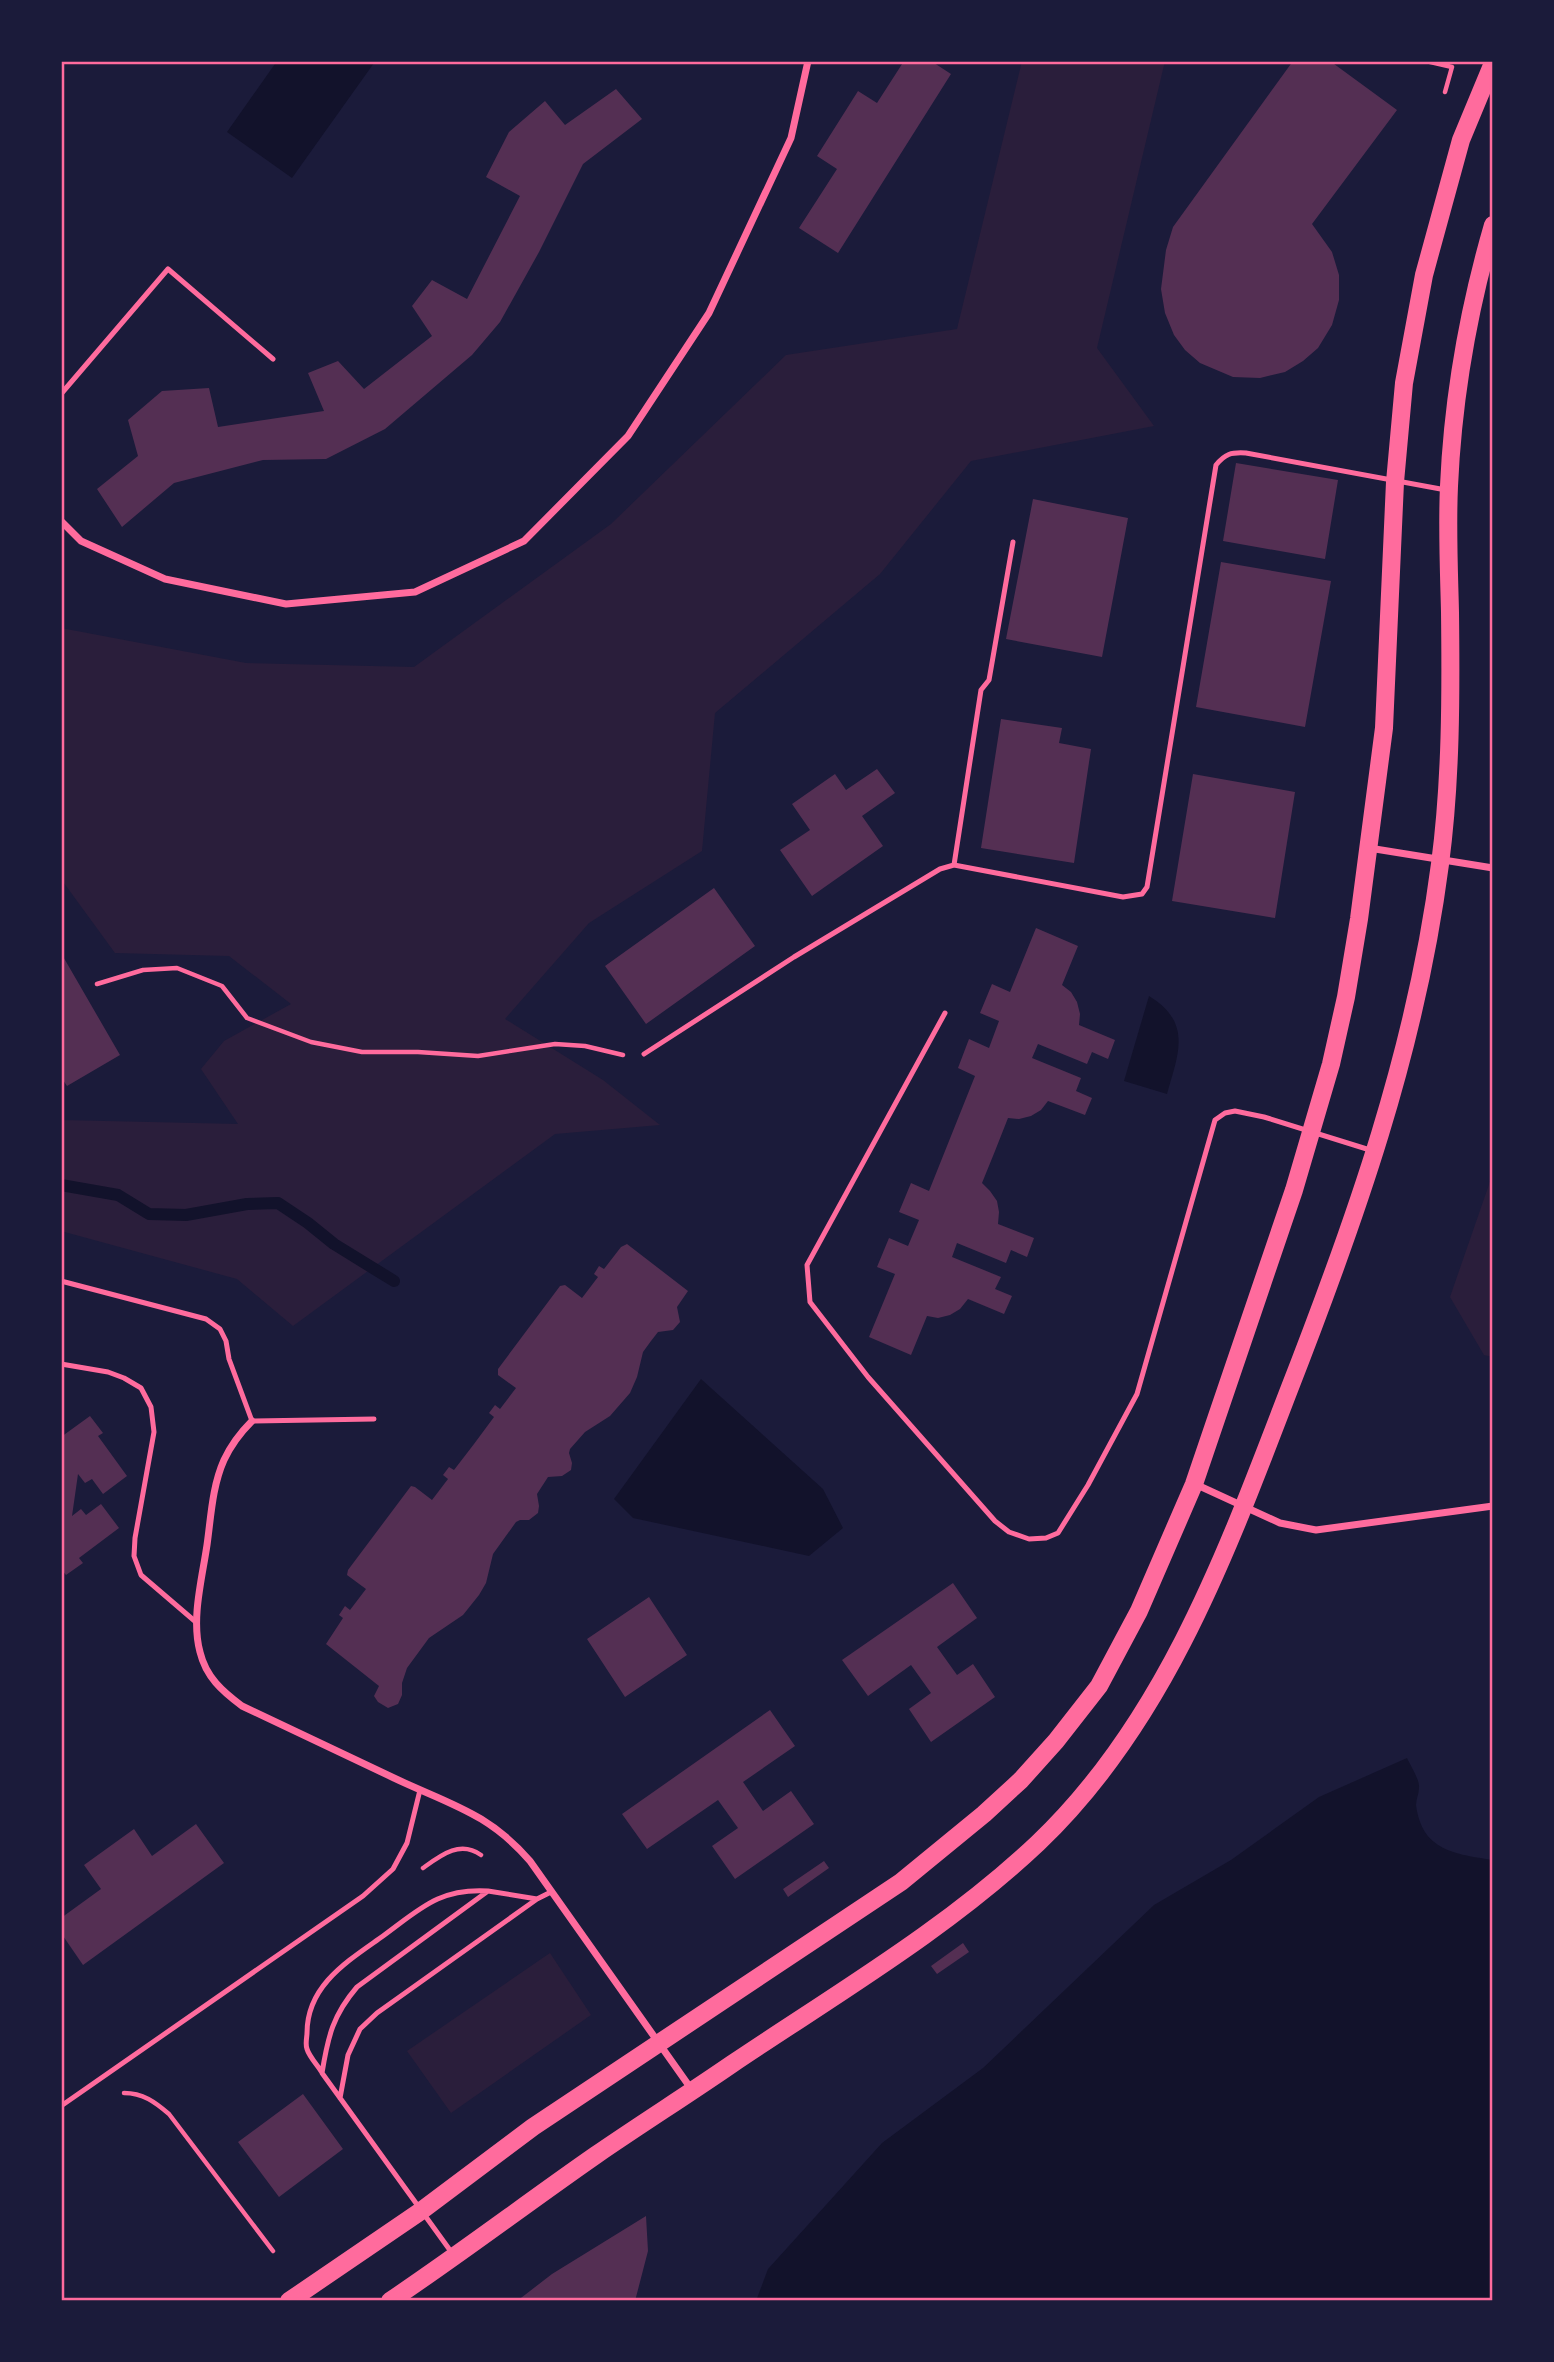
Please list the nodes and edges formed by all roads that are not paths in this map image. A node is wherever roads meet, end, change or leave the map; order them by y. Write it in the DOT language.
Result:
graph roads {
  1 [pos="808,61"];
  2 [pos="1493,62"];
  3 [pos="1493,225"];
  4 [pos="273,359"];
  5 [pos="61,394"];
  6 [pos="1395,482"];
  7 [pos="1448,491"];
  8 [pos="61,521"];
  9 [pos="1013,542"];
  10 [pos="1368,848"];
  11 [pos="1441,859"];
  12 [pos="954,865"];
  13 [pos="1493,868"];
  14 [pos="945,1013"];
  15 [pos="645,1054"];
  16 [pos="1312,1132"];
  17 [pos="1376,1152"];
  18 [pos="61,1281"];
  19 [pos="61,1364"];
  20 [pos="374,1419"];
  21 [pos="252,1421"];
  22 [pos="1194,1484"];
  23 [pos="1245,1506"];
  24 [pos="1493,1506"];
  25 [pos="197,1623"];
  26 [pos="420,1790"];
  27 [pos="488,1891"];
  28 [pos="551,1892"];
  29 [pos="537,1899"];
  30 [pos="659,2043"];
  31 [pos="322,2073"];
  32 [pos="692,2091"];
  33 [pos="340,2098"];
  34 [pos="61,2106"];
  35 [pos="421,2211"];
  36 [pos="455,2257"];
  37 [pos="289,2301"];
  38 [pos="390,2301"];
  1 -- 8 [label="street"];
  2 -- 6 [label="main road"];
  3 -- 7 [label="main road"];
  4 -- 5 [label="lane"];
  6 -- 7 [label="lane"];
  6 -- 10 [label="main road"];
  6 -- 12 [label="lane"];
  7 -- 11 [label="main road"];
  9 -- 12 [label="lane"];
  10 -- 11 [label="street"];
  10 -- 16 [label="main road"];
  11 -- 13 [label="street"];
  11 -- 17 [label="main road"];
  12 -- 15 [label="lane"];
  14 -- 16 [label="lane"];
  16 -- 17 [label="lane"];
  16 -- 22 [label="main road"];
  17 -- 23 [label="main road"];
  18 -- 21 [label="lane"];
  19 -- 25 [label="lane"];
  20 -- 21 [label="lane"];
  21 -- 25 [label="street"];
  22 -- 23 [label="street"];
  22 -- 30 [label="main road"];
  23 -- 24 [label="street"];
  23 -- 32 [label="main road"];
  25 -- 26 [label="street"];
  26 -- 28 [label="street"];
  26 -- 34 [label="lane"];
  27 -- 29 [label="lane"];
  27 -- 31 [label="lane"];
  27 -- 31 [label="lane"];
  28 -- 29 [label="lane"];
  28 -- 30 [label="street"];
  29 -- 33 [label="lane"];
  30 -- 32 [label="street"];
  30 -- 35 [label="main road"];
  31 -- 33 [label="lane"];
  32 -- 36 [label="main road"];
  33 -- 35 [label="lane"];
  35 -- 36 [label="lane"];
  35 -- 37 [label="main road"];
  36 -- 38 [label="main road"];
}
